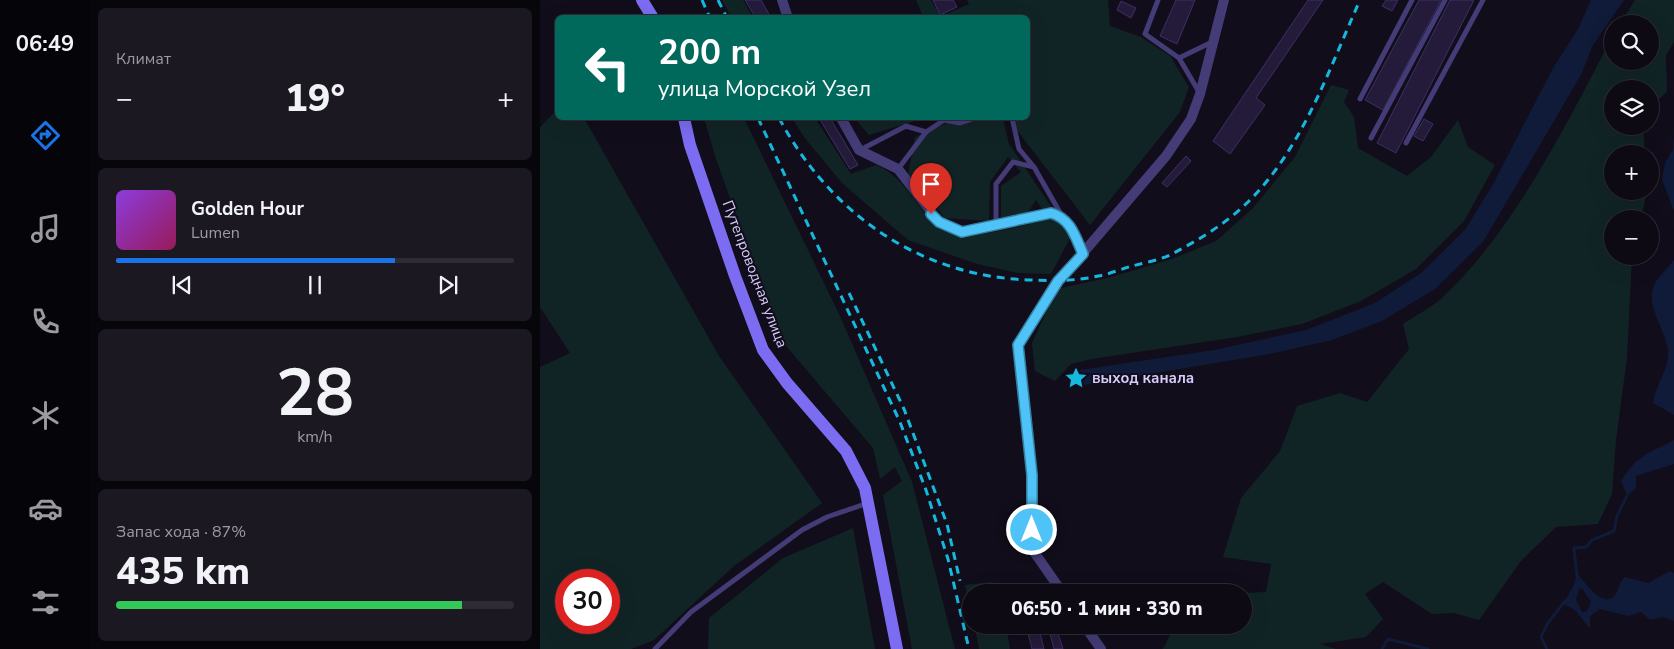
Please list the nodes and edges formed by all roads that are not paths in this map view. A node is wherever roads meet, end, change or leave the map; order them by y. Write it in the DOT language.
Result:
graph roads {
  1 [pos="642,0"];
  2 [pos="782,0"];
  3 [pos="1158,0"];
  4 [pos="1224,0"];
  5 [pos="1412,0"];
  6 [pos="1445,0"];
  7 [pos="1483,0"];
  8 [pos="651,15"];
  9 [pos="787,15"];
  10 [pos="1213,42"];
  11 [pos="1179,58"];
  12 [pos="1200,94"];
  13 [pos="1360,99"];
  14 [pos="684,120"];
  15 [pos="841,120"];
  16 [pos="944,120"];
  17 [pos="944,120"];
  18 [pos="969,120"];
  19 [pos="1012,120"];
  20 [pos="926,132"];
  21 [pos="1371,138"];
  22 [pos="1406,144"];
  23 [pos="859,150"];
  24 [pos="1034,167"];
  25 [pos="898,170"];
  26 [pos="1062,216"];
  27 [pos="996,226"];
  28 [pos="1083,254"];
  29 [pos="868,503"];
  30 [pos="1057,584"];
  31 [pos="1090,634"];
  32 [pos="654,649"];
  33 [pos="897,649"];
  34 [pos="1101,649"];
  1 -- 8 [label="main road"];
  2 -- 9 [label="street"];
  3 -- 11 [label="lane"];
  4 -- 10 [label="street"];
  5 -- 13 [label="lane"];
  6 -- 21 [label="lane"];
  7 -- 22 [label="lane"];
  10 -- 11 [label="lane"];
  10 -- 12 [label="street"];
  11 -- 12 [label="lane"];
  12 -- 28 [label="street"];
  14 -- 29 [label="main road, Путепроводная улица"];
  15 -- 23 [label="street"];
  16 -- 18 [label="lane"];
  17 -- 20 [label="lane"];
  19 -- 24 [label="lane"];
  20 -- 23 [label="lane"];
  20 -- 25 [label="lane"];
  23 -- 25 [label="street"];
  24 -- 26 [label="lane"];
  24 -- 27 [label="lane"];
  25 -- 27 [label="street"];
  26 -- 27 [label="street"];
  26 -- 28 [label="street"];
  28 -- 30 [label="street"];
  29 -- 32 [label="lane"];
  29 -- 33 [label="main road, Путепроводная улица"];
  31 -- 34 [label="street"];
}
